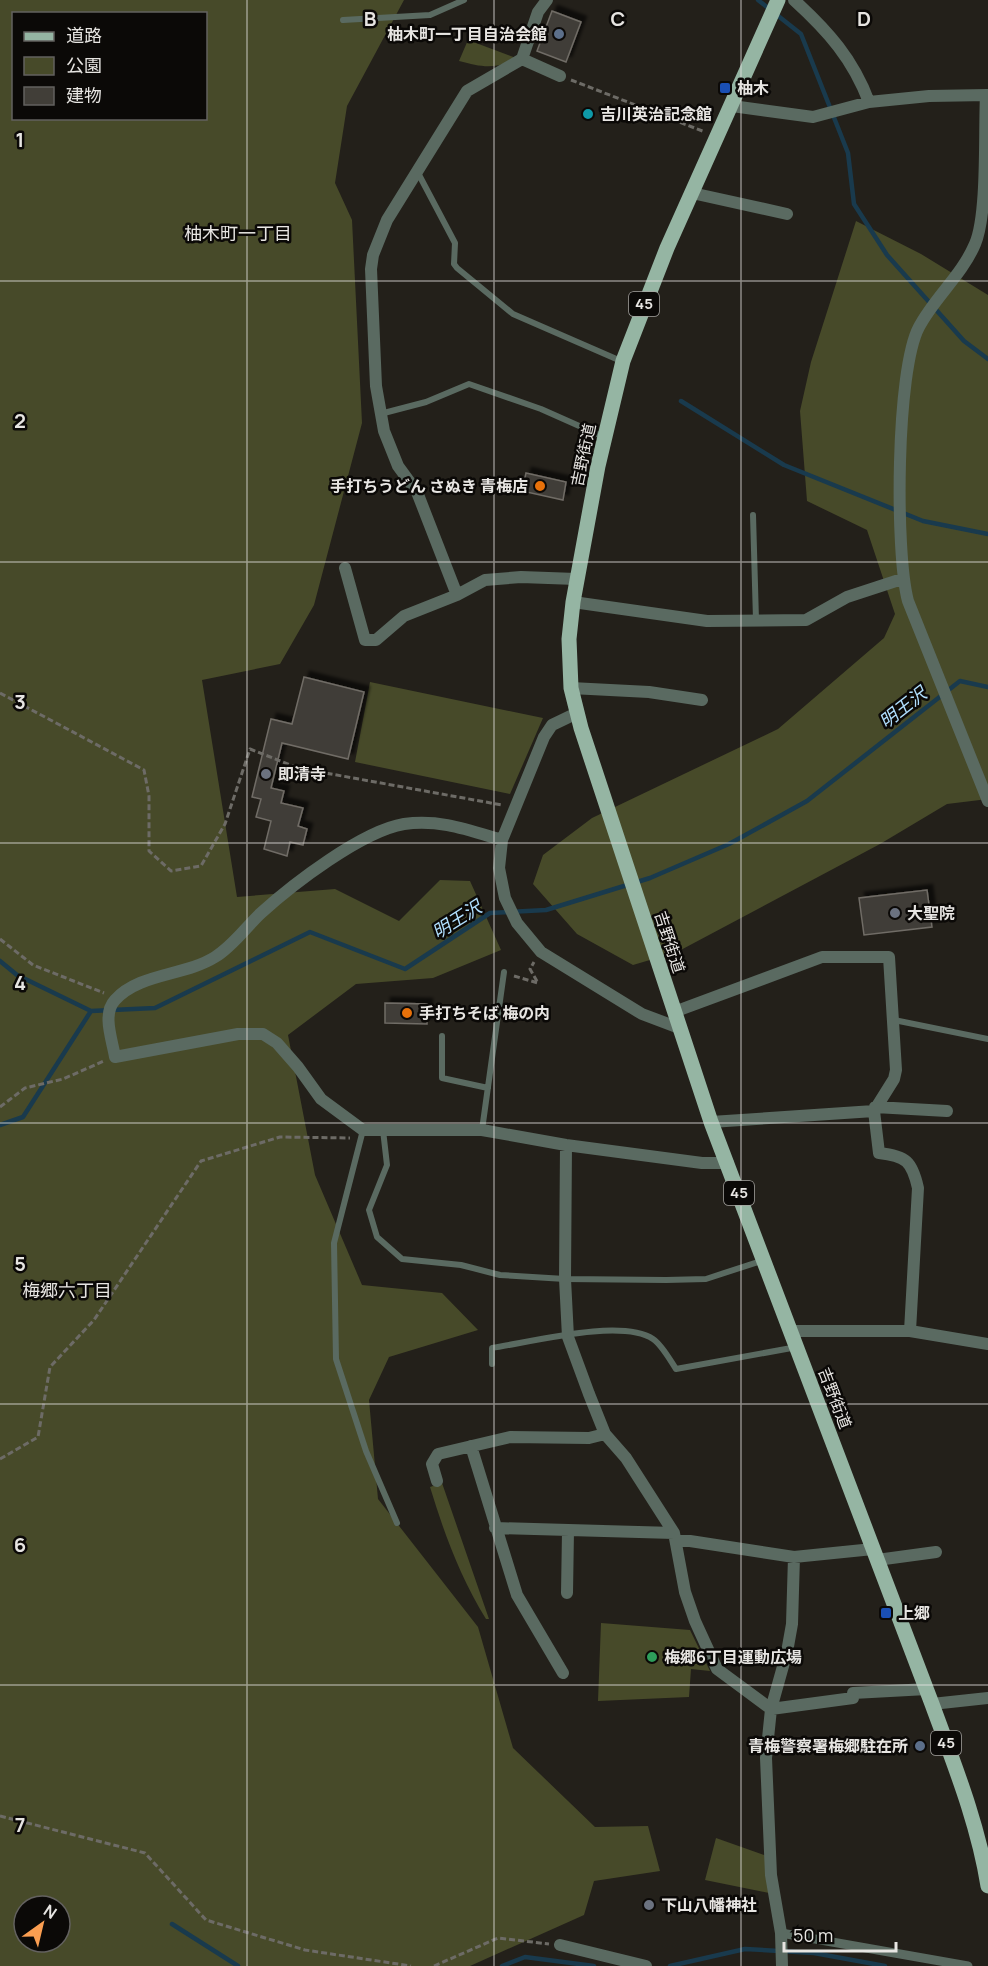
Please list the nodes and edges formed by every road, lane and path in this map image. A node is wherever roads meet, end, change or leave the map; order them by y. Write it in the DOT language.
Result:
graph roads {
  1 [pos="464,0"];
  2 [pos="547,0"];
  3 [pos="778,0"];
  4 [pos="794,0"];
  5 [pos="343,20"];
  6 [pos="522,59"];
  7 [pos="560,76"];
  8 [pos="987,95"];
  9 [pos="869,102"];
  10 [pos="732,106"];
  11 [pos="718,137"];
  12 [pos="417,170"];
  13 [pos="692,193"];
  14 [pos="787,214"];
  15 [pos="622,361"];
  16 [pos="380,414"];
  17 [pos="605,438"];
  18 [pos="753,515"];
  19 [pos="345,568"];
  20 [pos="576,579"];
  21 [pos="902,579"];
  22 [pos="457,595"];
  23 [pos="573,602"];
  24 [pos="756,620"];
  25 [pos="571,688"];
  26 [pos="0,693"];
  27 [pos="702,700"];
  28 [pos="577,713"];
  29 [pos="986,796"];
  30 [pos="515,808"];
  31 [pos="502,840"];
  32 [pos="0,939"];
  33 [pos="541,952"];
  34 [pos="504,972"];
  35 [pos="116,999"];
  36 [pos="674,1012"];
  37 [pos="894,1020"];
  38 [pos="679,1028"];
  39 [pos="442,1036"];
  40 [pos="988,1039"];
  41 [pos="115,1056"];
  42 [pos="488,1088"];
  43 [pos="0,1107"];
  44 [pos="874,1109"];
  45 [pos="947,1111"];
  46 [pos="711,1122"];
  47 [pos="363,1130"];
  48 [pos="383,1130"];
  49 [pos="482,1130"];
  50 [pos="566,1145"];
  51 [pos="728,1163"];
  52 [pos="764,1260"];
  53 [pos="565,1280"];
  54 [pos="792,1330"];
  55 [pos="910,1331"];
  56 [pos="568,1337"];
  57 [pos="988,1344"];
  58 [pos="797,1347"];
  59 [pos="492,1364"];
  60 [pos="605,1434"];
  61 [pos="471,1446"];
  62 [pos="0,1459"];
  63 [pos="438,1482"];
  64 [pos="397,1523"];
  65 [pos="495,1528"];
  66 [pos="568,1531"];
  67 [pos="675,1537"];
  68 [pos="936,1552"];
  69 [pos="875,1555"];
  70 [pos="794,1557"];
  71 [pos="567,1593"];
  72 [pos="563,1673"];
  73 [pos="929,1697"];
  74 [pos="988,1698"];
  75 [pos="771,1709"];
  76 [pos="0,1816"];
  77 [pos="988,1886"];
  78 [pos="781,1933"];
  79 [pos="561,1945"];
  80 [pos="411,1966"];
  81 [pos="434,1966"];
  82 [pos="646,1966"];
  83 [pos="782,1966"];
  84 [pos="968,1966"];
  1 -- 5 [label="lane"];
  2 -- 6 [label="street"];
  3 -- 10 [label="main road, 吉野街道 / 45"];
  4 -- 9 [label="street"];
  6 -- 7 [label="street"];
  6 -- 12 [label="street"];
  7 -- 11 [label="path"];
  8 -- 9 [label="street"];
  8 -- 21 [label="street"];
  9 -- 10 [label="street"];
  10 -- 11 [label="main road, 吉野街道 / 45"];
  11 -- 13 [label="main road, 吉野街道 / 45"];
  12 -- 15 [label="lane"];
  12 -- 16 [label="street"];
  13 -- 14 [label="street"];
  13 -- 15 [label="main road, 吉野街道 / 45"];
  15 -- 17 [label="main road, 吉野街道 / 45"];
  16 -- 17 [label="lane"];
  16 -- 22 [label="street"];
  17 -- 20 [label="main road, 吉野街道 / 45"];
  18 -- 24 [label="lane"];
  19 -- 22 [label="street"];
  20 -- 22 [label="street"];
  20 -- 23 [label="main road, 吉野街道 / 45"];
  21 -- 24 [label="street"];
  21 -- 29 [label="street"];
  23 -- 24 [label="street"];
  23 -- 25 [label="main road, 吉野街道 / 45"];
  25 -- 27 [label="street"];
  25 -- 28 [label="main road, 吉野街道 / 45"];
  26 -- 30 [label="path"];
  28 -- 30 [label="street"];
  28 -- 36 [label="main road, 吉野街道 / 45"];
  30 -- 31 [label="street"];
  31 -- 33 [label="street"];
  31 -- 35 [label="street"];
  32 -- 35 [label="path"];
  33 -- 34 [label="path"];
  33 -- 38 [label="street"];
  34 -- 42 [label="lane"];
  35 -- 41 [label="street"];
  36 -- 37 [label="street"];
  36 -- 38 [label="main road, 吉野街道 / 45"];
  37 -- 40 [label="lane"];
  37 -- 44 [label="street"];
  38 -- 46 [label="main road, 吉野街道 / 45"];
  39 -- 42 [label="lane"];
  41 -- 43 [label="path"];
  41 -- 47 [label="street"];
  42 -- 49 [label="lane"];
  44 -- 45 [label="street"];
  44 -- 46 [label="street"];
  44 -- 55 [label="street"];
  46 -- 51 [label="main road, 吉野街道 / 45"];
  47 -- 48 [label="street"];
  47 -- 62 [label="path"];
  47 -- 64 [label="lane"];
  48 -- 49 [label="street"];
  48 -- 53 [label="lane"];
  49 -- 50 [label="street"];
  50 -- 51 [label="street"];
  50 -- 53 [label="street"];
  51 -- 52 [label="main road, 吉野街道 / 45"];
  52 -- 53 [label="lane"];
  52 -- 54 [label="main road, 吉野街道 / 45"];
  53 -- 56 [label="street"];
  54 -- 55 [label="street"];
  54 -- 58 [label="main road, 吉野街道 / 45"];
  55 -- 57 [label="street"];
  56 -- 58 [label="lane"];
  56 -- 59 [label="lane"];
  56 -- 60 [label="street"];
  58 -- 69 [label="main road, 吉野街道 / 45"];
  60 -- 61 [label="street"];
  60 -- 67 [label="street"];
  61 -- 63 [label="street"];
  61 -- 65 [label="street"];
  65 -- 66 [label="street"];
  65 -- 72 [label="street"];
  66 -- 67 [label="street"];
  66 -- 71 [label="street"];
  67 -- 70 [label="street"];
  67 -- 75 [label="street"];
  68 -- 69 [label="street"];
  69 -- 70 [label="street"];
  69 -- 73 [label="main road, 吉野街道 / 45"];
  70 -- 75 [label="street"];
  73 -- 74 [label="street"];
  73 -- 75 [label="street"];
  73 -- 77 [label="main road, 吉野街道 / 45"];
  75 -- 78 [label="street"];
  76 -- 80 [label="path"];
  78 -- 83 [label="street"];
  78 -- 84 [label="street"];
  79 -- 81 [label="path"];
  79 -- 82 [label="street"];
}
